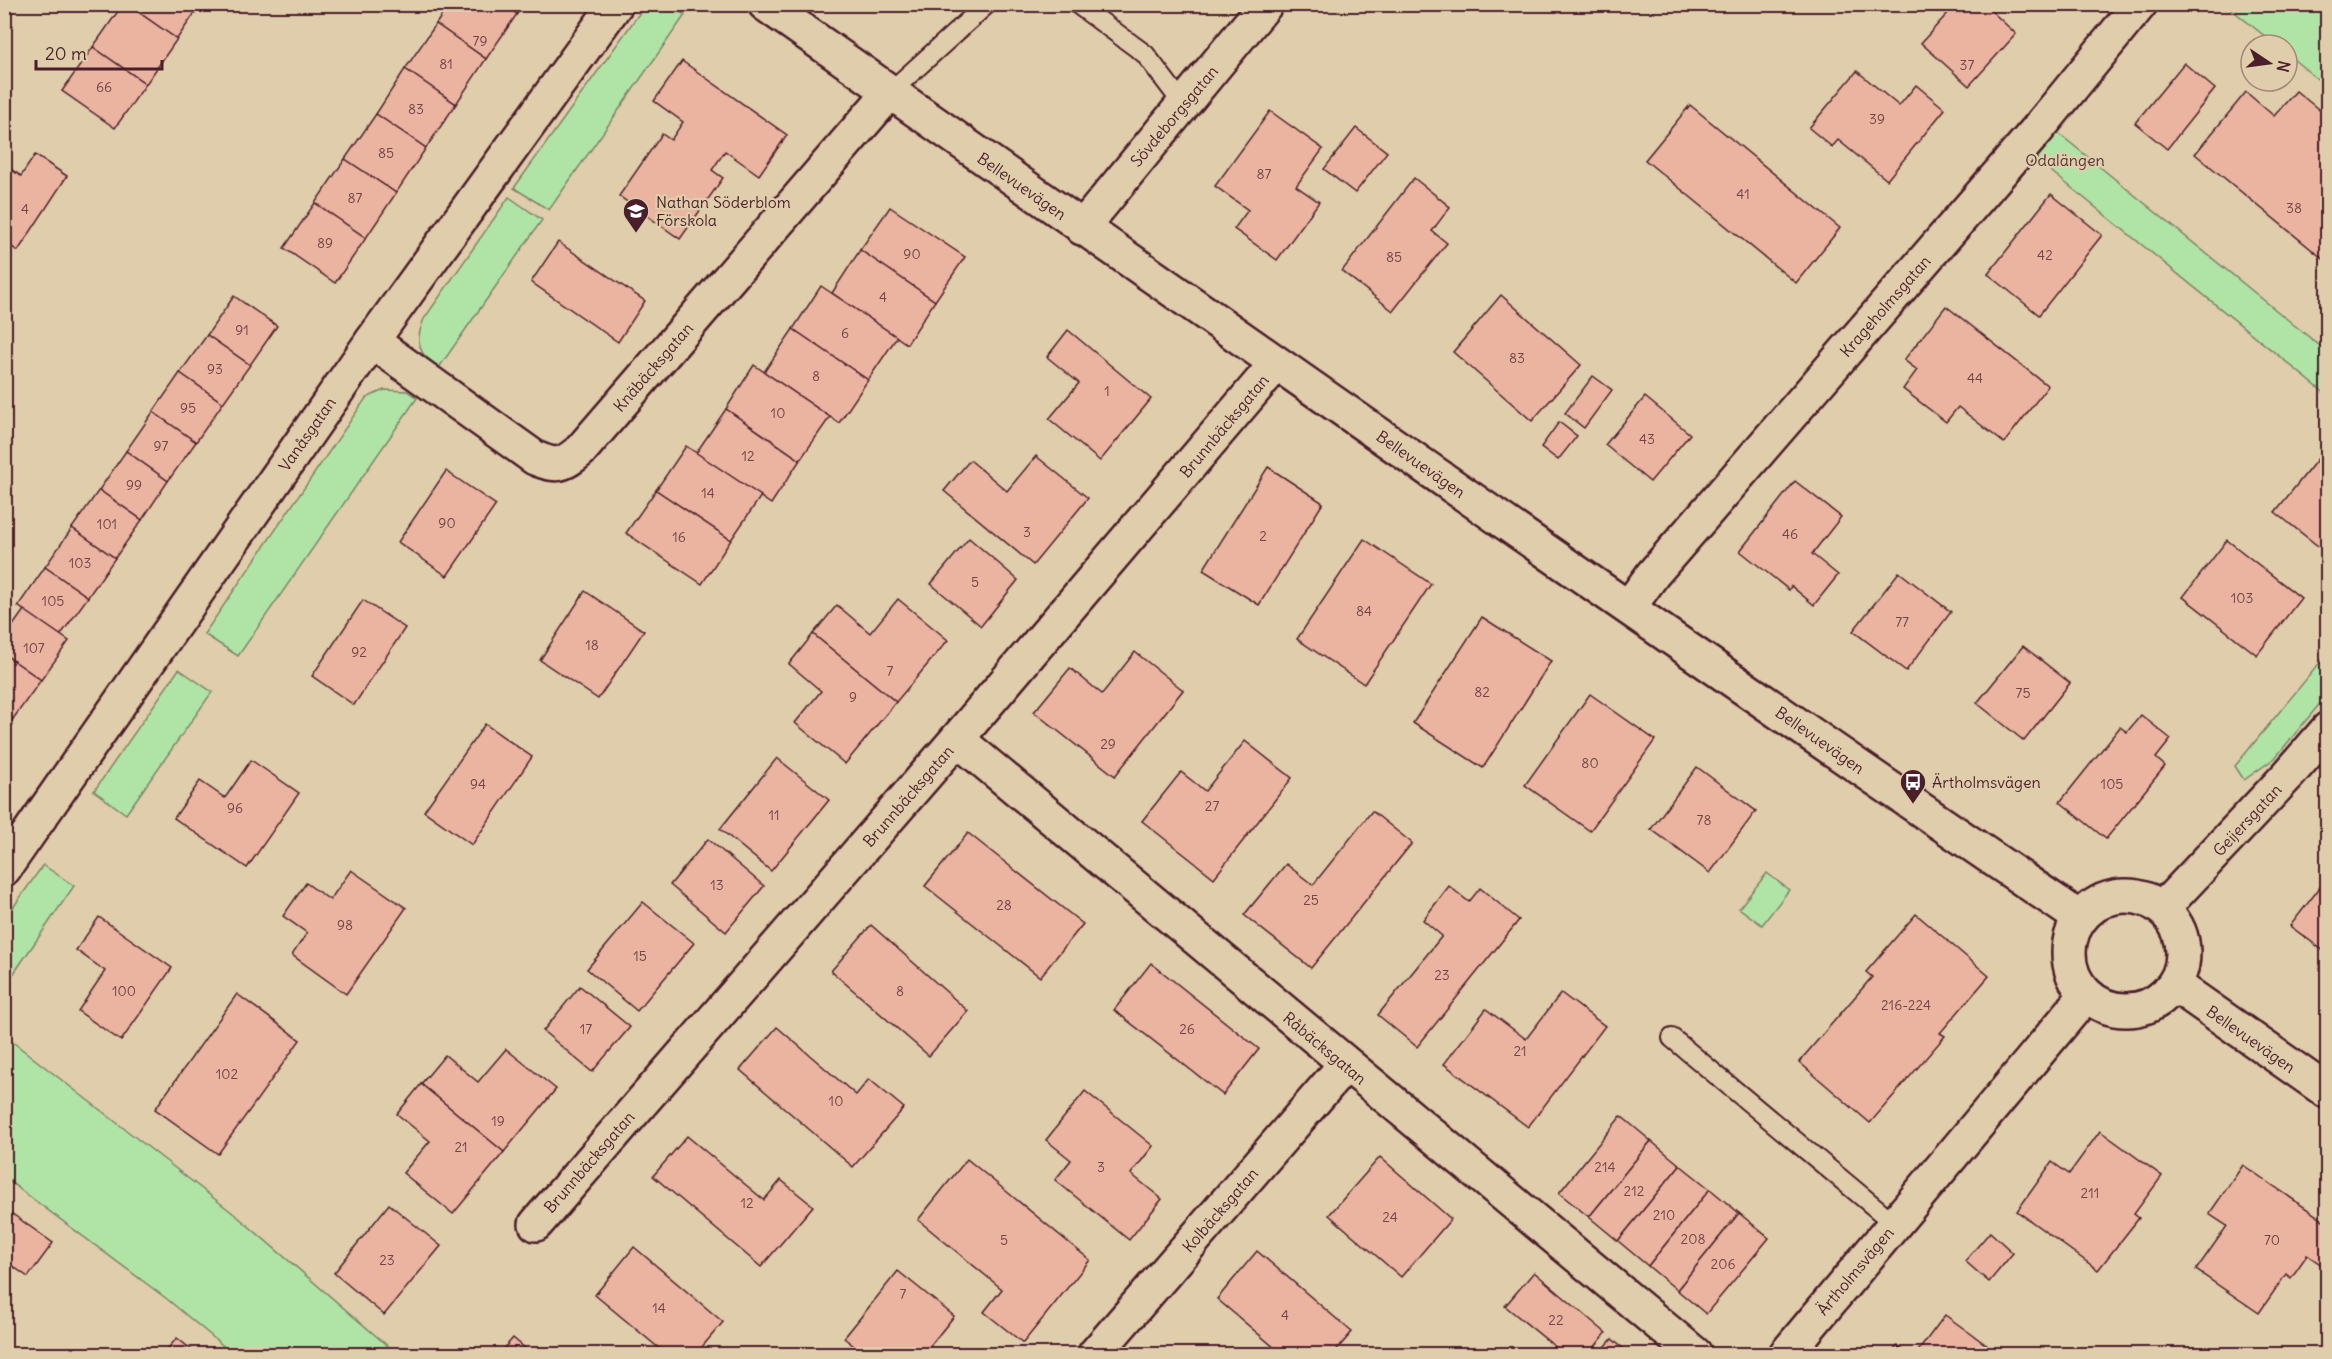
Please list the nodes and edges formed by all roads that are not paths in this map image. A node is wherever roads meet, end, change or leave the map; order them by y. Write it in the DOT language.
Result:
graph roads {
  1 [pos="616,4"];
  2 [pos="765,4"];
  3 [pos="987,4"];
  4 [pos="1077,4"];
  5 [pos="1266,4"];
  6 [pos="2140,4"];
  7 [pos="890,92"];
  8 [pos="1183,104"];
  9 [pos="1082,228"];
  10 [pos="372,341"];
  11 [pos="1276,364"];
  12 [pos="1629,607"];
  13 [pos="2328,729"];
  14 [pos="957,739"];
  15 [pos="4,869"];
  16 [pos="2163,908"];
  17 [pos="2080,918"];
  18 [pos="2174,984"];
  19 [pos="2086,994"];
  20 [pos="1672,1038"];
  21 [pos="1345,1065"];
  22 [pos="2328,1092"];
  23 [pos="536,1224"];
  24 [pos="1895,1224"];
  25 [pos="1095,1354"];
  26 [pos="1695,1354"];
  27 [pos="1786,1354"];
  1 -- 10 [label="street, Vanåsgatan"];
  2 -- 7 [label="street, Bellevuevägen"];
  3 -- 7 [label="lane"];
  4 -- 8 [label="lane"];
  5 -- 8 [label="street, Sövdeborgsgatan"];
  6 -- 12 [label="street, Krageholmsgatan"];
  7 -- 9 [label="street, Bellevuevägen"];
  7 -- 10 [label="street, Knäbäcksgatan"];
  8 -- 9 [label="street, Sövdeborgsgatan"];
  9 -- 11 [label="street, Bellevuevägen"];
  10 -- 15 [label="street, Vanåsgatan"];
  11 -- 12 [label="street, Bellevuevägen"];
  11 -- 14 [label="street, Brunnbäcksgatan"];
  12 -- 17 [label="street, Bellevuevägen"];
  13 -- 16 [label="street, Geijersgatan"];
  14 -- 21 [label="street, Råbäcksgatan"];
  14 -- 23 [label="street, Brunnbäcksgatan"];
  16 -- 17 [label="street"];
  16 -- 18 [label="street"];
  17 -- 19 [label="street"];
  18 -- 19 [label="street"];
  18 -- 22 [label="street, Bellevuevägen"];
  19 -- 24 [label="street, Ärtholmsvägen"];
  20 -- 24 [label="lane"];
  21 -- 25 [label="street, Kolbäcksgatan"];
  21 -- 26 [label="street, Råbäcksgatan"];
  24 -- 27 [label="street, Ärtholmsvägen"];
}
